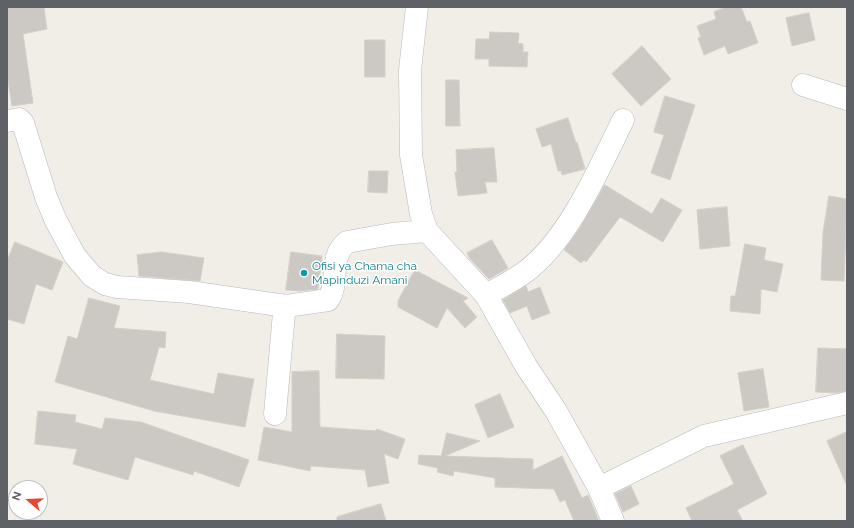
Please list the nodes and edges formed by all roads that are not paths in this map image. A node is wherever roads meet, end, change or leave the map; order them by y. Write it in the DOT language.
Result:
graph roads {
  1 [pos="417,7"];
  2 [pos="803,85"];
  3 [pos="847,99"];
  4 [pos="623,120"];
  5 [pos="7,121"];
  6 [pos="427,231"];
  7 [pos="486,295"];
  8 [pos="286,306"];
  9 [pos="847,403"];
  10 [pos="276,414"];
  11 [pos="599,488"];
  12 [pos="613,521"];
  1 -- 6 [label="street"];
  2 -- 3 [label="street"];
  4 -- 7 [label="street"];
  5 -- 8 [label="street"];
  6 -- 7 [label="street"];
  6 -- 8 [label="street"];
  7 -- 11 [label="street"];
  8 -- 10 [label="street"];
  9 -- 11 [label="street"];
  11 -- 12 [label="street"];
}
